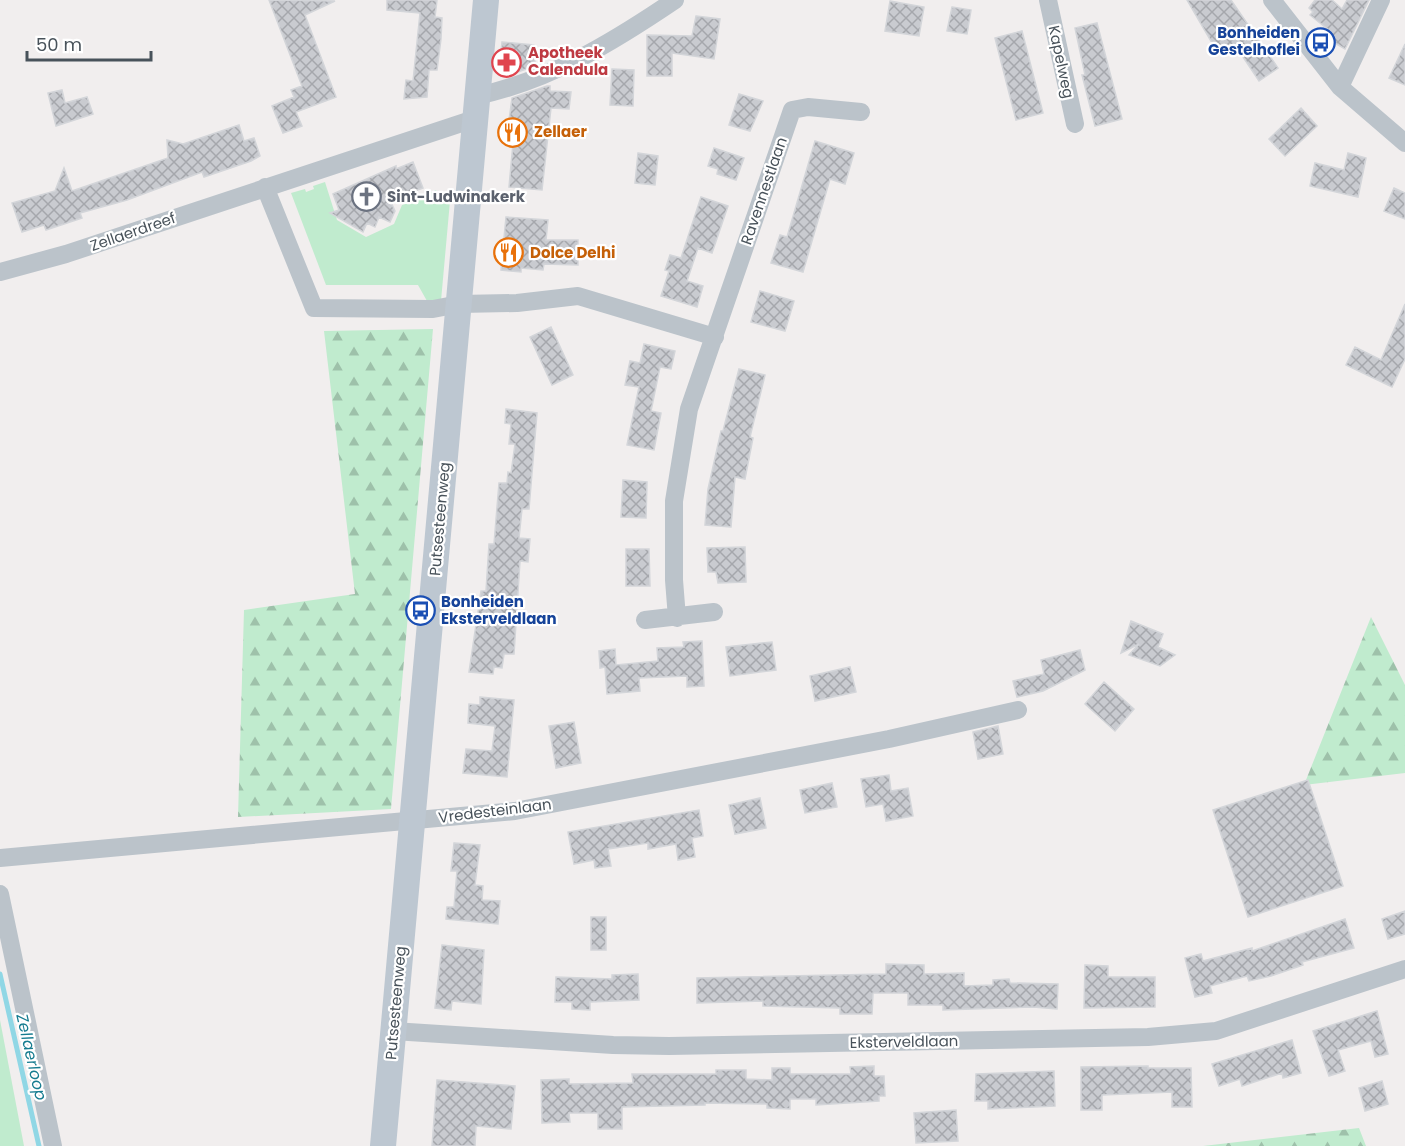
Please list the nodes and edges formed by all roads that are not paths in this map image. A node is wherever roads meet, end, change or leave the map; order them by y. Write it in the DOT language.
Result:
graph roads {
  1 [pos="486,0"];
  2 [pos="675,0"];
  3 [pos="1048,0"];
  4 [pos="1272,0"];
  5 [pos="1381,0"];
  6 [pos="1340,87"];
  7 [pos="476,108"];
  8 [pos="861,112"];
  9 [pos="1075,124"];
  10 [pos="1405,143"];
  11 [pos="265,187"];
  12 [pos="0,272"];
  13 [pos="459,304"];
  14 [pos="715,338"];
  15 [pos="714,612"];
  16 [pos="677,618"];
  17 [pos="645,620"];
  18 [pos="1018,710"];
  19 [pos="412,820"];
  20 [pos="0,858"];
  21 [pos="0,894"];
  22 [pos="1405,969"];
  23 [pos="393,1031"];
  24 [pos="53,1146"];
  25 [pos="383,1146"];
  1 -- 7 [label="main road, Putsesteenweg"];
  2 -- 7 [label="street"];
  3 -- 9 [label="street, Kapelweg"];
  4 -- 6 [label="street"];
  5 -- 6 [label="street"];
  6 -- 10 [label="street"];
  7 -- 11 [label="street, Zellaerdreef"];
  7 -- 13 [label="main road, Putsesteenweg"];
  8 -- 14 [label="street, Ravennestlaan"];
  11 -- 12 [label="street, Zellaerdreef"];
  11 -- 13 [label="street"];
  13 -- 14 [label="street"];
  13 -- 19 [label="main road, Putsesteenweg"];
  14 -- 16 [label="street, Ravennestlaan"];
  15 -- 16 [label="street"];
  16 -- 17 [label="street"];
  18 -- 19 [label="street, Vredesteinlaan"];
  19 -- 20 [label="street, Vredesteinlaan"];
  19 -- 23 [label="main road, Putsesteenweg"];
  21 -- 24 [label="street"];
  22 -- 23 [label="street, Eksterveldlaan"];
  23 -- 25 [label="main road, Putsesteenweg"];
}
